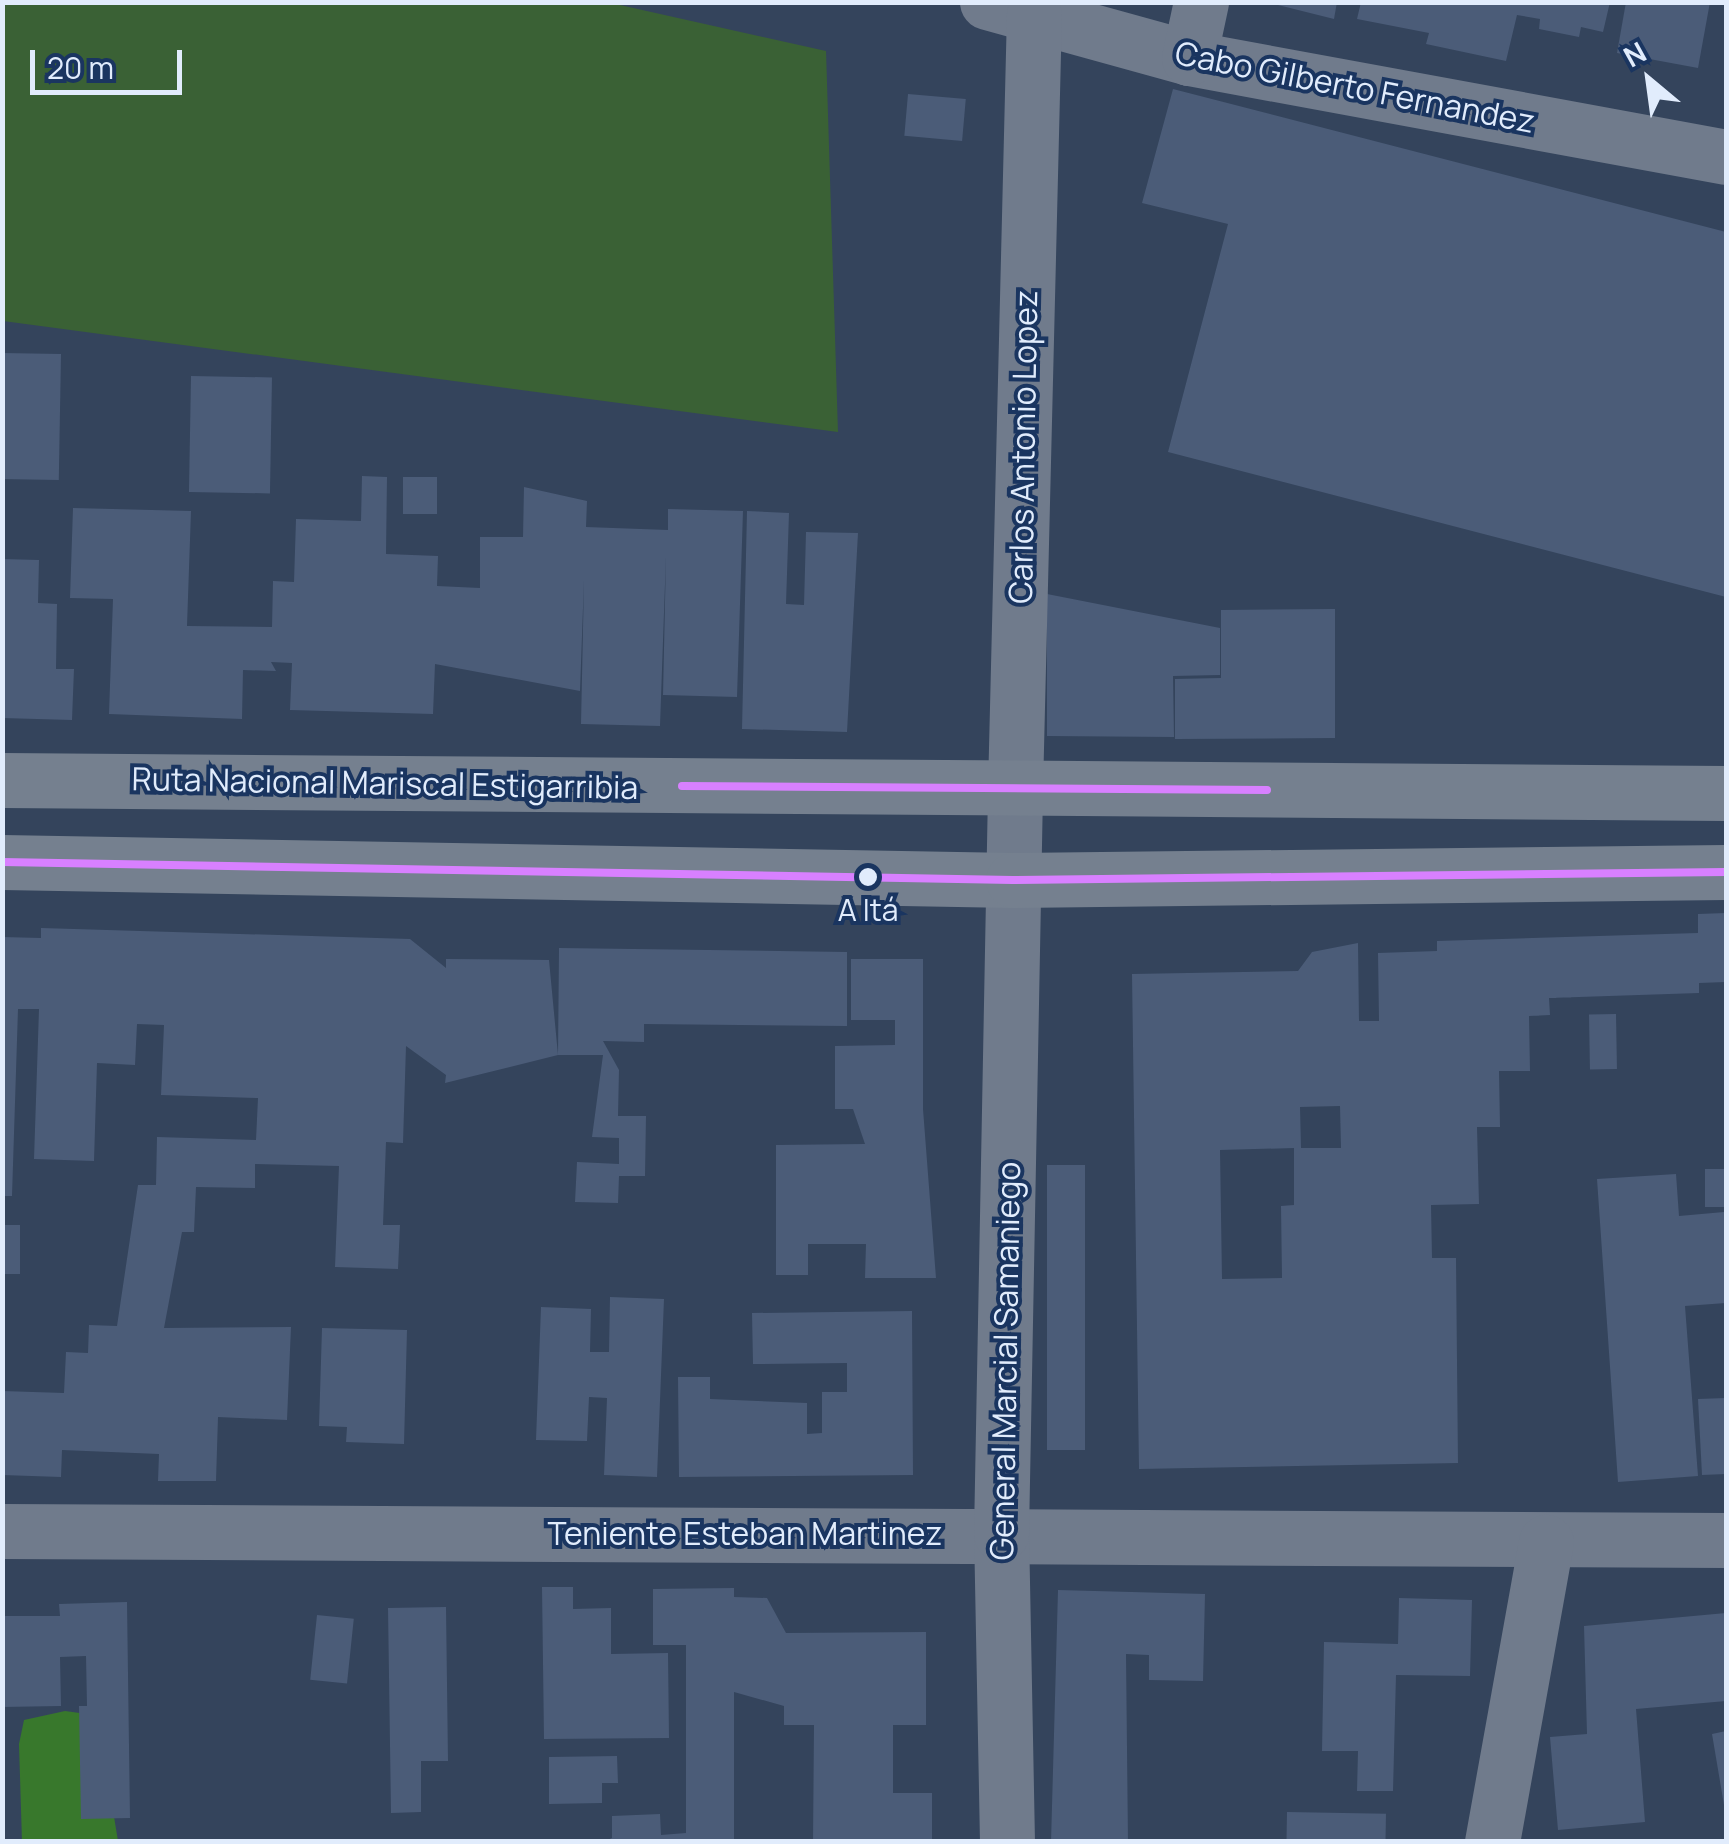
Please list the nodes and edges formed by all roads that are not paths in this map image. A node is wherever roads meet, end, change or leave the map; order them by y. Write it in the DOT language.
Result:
graph roads {
  1 [pos="1202,2"];
  2 [pos="1010,8"];
  3 [pos="1189,58"];
  4 [pos="1726,157"];
  5 [pos="2,780"];
  6 [pos="1015,788"];
  7 [pos="1726,792"];
  8 [pos="2,862"];
  9 [pos="1726,872"];
  10 [pos="1013,880"];
  11 [pos="2,1531"];
  12 [pos="1001,1534"];
  13 [pos="1726,1540"];
  14 [pos="1546,1542"];
  15 [pos="1007,1842"];
  16 [pos="1492,1842"];
  1 -- 3 [label="street"];
  2 -- 3 [label="street, Cabo Gilberto Fernandez"];
  2 -- 6 [label="street, Carlos Antonio Lopez"];
  3 -- 4 [label="street, Cabo Gilberto Fernandez"];
  5 -- 6 [label="highway, Ruta Nacional Mariscal Estigarribia"];
  6 -- 7 [label="highway, Ruta Nacional Mariscal Estigarribia"];
  6 -- 10 [label="street, Carlos Antonio Lopez"];
  8 -- 10 [label="highway"];
  9 -- 10 [label="highway"];
  10 -- 12 [label="street, General Marcial Samaniego"];
  11 -- 12 [label="street, Teniente Esteban Martinez"];
  12 -- 14 [label="street, Teniente Esteban Martinez"];
  12 -- 15 [label="street, General Marcial Samaniego"];
  13 -- 14 [label="street, Teniente Esteban Martinez"];
  14 -- 16 [label="street"];
}
